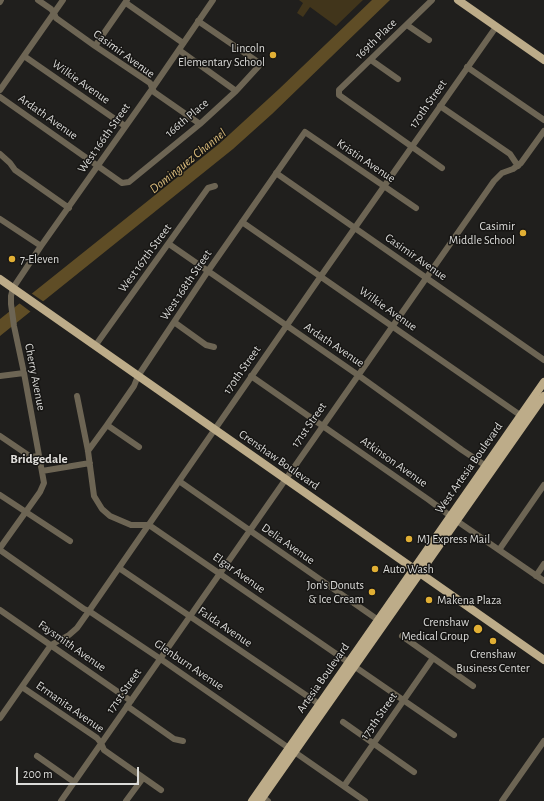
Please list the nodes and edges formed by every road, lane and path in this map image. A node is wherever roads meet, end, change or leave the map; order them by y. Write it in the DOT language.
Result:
graph roads {
  1 [pos="38,0"];
  2 [pos="63,0"];
  3 [pos="213,0"];
  4 [pos="432,0"];
  5 [pos="458,0"];
  6 [pos="126,1"];
  7 [pos="54,13"];
  8 [pos="198,21"];
  9 [pos="407,24"];
  10 [pos="496,27"];
  11 [pos="429,40"];
  12 [pos="183,43"];
  13 [pos="95,46"];
  14 [pos="179,50"];
  15 [pos="24,56"];
  16 [pos="371,60"];
  17 [pos="544,60"];
  18 [pos="467,67"];
  19 [pos="398,79"];
  20 [pos="152,89"];
  21 [pos="0,90"];
  22 [pos="236,91"];
  23 [pos="0,97"];
  24 [pos="440,106"];
  25 [pos="544,120"];
  26 [pos="200,124"];
  27 [pos="125,126"];
  28 [pos="544,131"];
  29 [pos="305,132"];
  30 [pos="412,146"];
  31 [pos="0,154"];
  32 [pos="98,166"];
  33 [pos="518,166"];
  34 [pos="442,168"];
  35 [pos="276,173"];
  36 [pos="122,183"];
  37 [pos="215,186"];
  38 [pos="383,187"];
  39 [pos="69,208"];
  40 [pos="416,208"];
  41 [pos="0,219"];
  42 [pos="242,222"];
  43 [pos="355,228"];
  44 [pos="169,244"];
  45 [pos="41,246"];
  46 [pos="208,271"];
  47 [pos="321,276"];
  48 [pos="426,277"];
  49 [pos="0,279"];
  50 [pos="13,288"];
  51 [pos="174,322"];
  52 [pos="286,326"];
  53 [pos="392,326"];
  54 [pos="95,346"];
  55 [pos="214,347"];
  56 [pos="544,360"];
  57 [pos="24,373"];
  58 [pos="358,375"];
  59 [pos="0,376"];
  60 [pos="138,376"];
  61 [pos="251,376"];
  62 [pos="544,382"];
  63 [pos="77,396"];
  64 [pos="544,396"];
  65 [pos="520,415"];
  66 [pos="107,425"];
  67 [pos="323,426"];
  68 [pos="215,429"];
  69 [pos="0,436"];
  70 [pos="139,447"];
  71 [pos="88,451"];
  72 [pos="39,456"];
  73 [pos="90,463"];
  74 [pos="486,466"];
  75 [pos="42,471"];
  76 [pos="286,479"];
  77 [pos="179,481"];
  78 [pos="544,485"];
  79 [pos="0,495"];
  80 [pos="25,512"];
  81 [pos="450,516"];
  82 [pos="457,521"];
  83 [pos="149,525"];
  84 [pos="250,530"];
  85 [pos="70,541"];
  86 [pos="0,549"];
  87 [pos="499,550"];
  88 [pos="544,564"];
  89 [pos="119,568"];
  90 [pos="417,571"];
  91 [pos="220,574"];
  92 [pos="536,576"];
  93 [pos="544,581"];
  94 [pos="0,610"];
  95 [pos="89,611"];
  96 [pos="190,616"];
  97 [pos="381,622"];
  98 [pos="402,636"];
  99 [pos="51,645"];
  100 [pos="433,658"];
  101 [pos="160,659"];
  102 [pos="544,660"];
  103 [pos="351,664"];
  104 [pos="473,686"];
  105 [pos="22,687"];
  106 [pos="404,700"];
  107 [pos="129,704"];
  108 [pos="319,704"];
  109 [pos="0,718"];
  110 [pos="343,722"];
  111 [pos="454,735"];
  112 [pos="183,741"];
  113 [pos="544,741"];
  114 [pos="102,743"];
  115 [pos="374,744"];
  116 [pos="292,749"];
  117 [pos="37,756"];
  118 [pos="414,772"];
  119 [pos="143,778"];
  120 [pos="74,782"];
  121 [pos="344,786"];
  122 [pos="161,790"];
  123 [pos="264,800"];
  124 [pos="61,801"];
  125 [pos="126,801"];
  126 [pos="252,801"];
  127 [pos="365,801"];
  128 [pos="502,801"];
  1 -- 7 [label="street, Casimir Avenue"];
  2 -- 7 [label="street"];
  3 -- 8 [label="street, West 166th Street"];
  4 -- 9 [label="street, 169th Place"];
  5 -- 10 [label="main road"];
  6 -- 12 [label="street"];
  6 -- 13 [label="street"];
  7 -- 13 [label="street, Casimir Avenue"];
  7 -- 15 [label="street"];
  8 -- 12 [label="street, West 166th Street"];
  8 -- 22 [label="street, 166th Place"];
  9 -- 11 [label="street"];
  9 -- 16 [label="street, 169th Place"];
  10 -- 17 [label="main road"];
  10 -- 18 [label="street, 170th Street"];
  12 -- 14 [label="street, West 166th Street"];
  13 -- 20 [label="street, Casimir Avenue"];
  14 -- 20 [label="street, West 166th Street"];
  14 -- 22 [label="street"];
  15 -- 21 [label="street"];
  15 -- 27 [label="street, Wilkie Avenue"];
  16 -- 19 [label="street"];
  16 -- 30 [label="street, 169th Place"];
  18 -- 24 [label="street, 170th Street"];
  18 -- 25 [label="street"];
  20 -- 26 [label="street, Casimir Avenue"];
  20 -- 27 [label="street, West 166th Street"];
  22 -- 26 [label="street, 166th Place"];
  23 -- 32 [label="street, Ardath Avenue"];
  24 -- 30 [label="street, 170th Street"];
  24 -- 33 [label="street"];
  26 -- 36 [label="street, 166th Place"];
  27 -- 32 [label="street, West 166th Street"];
  28 -- 33 [label="street, 171st Street"];
  29 -- 35 [label="street, West 168th Street"];
  29 -- 38 [label="street, Kristin Avenue"];
  30 -- 34 [label="street"];
  30 -- 38 [label="street, 170th Street"];
  31 -- 39 [label="street"];
  32 -- 36 [label="street, Ardath Avenue"];
  32 -- 39 [label="street, West 166th Street"];
  33 -- 48 [label="street, 171st Street"];
  35 -- 42 [label="street, West 168th Street"];
  35 -- 43 [label="street, Casimir Avenue"];
  37 -- 44 [label="street, West 167th Street"];
  38 -- 40 [label="street, Kristin Avenue"];
  38 -- 43 [label="street, 170th Street"];
  39 -- 45 [label="street, West 166th Street"];
  41 -- 45 [label="street"];
  42 -- 46 [label="street, West 168th Street"];
  42 -- 47 [label="street, Wilkie Avenue"];
  43 -- 47 [label="street, 170th Street"];
  43 -- 48 [label="street, Casimir Avenue"];
  44 -- 46 [label="street, Ardath Avenue"];
  44 -- 54 [label="street, West 167th Street"];
  45 -- 50 [label="street, West 166th Street"];
  46 -- 51 [label="street, West 168th Street"];
  46 -- 52 [label="street, Ardath Avenue"];
  47 -- 52 [label="street, 170th Street"];
  47 -- 53 [label="street, Wilkie Avenue"];
  48 -- 53 [label="street, 171st Street"];
  48 -- 56 [label="street, Casimir Avenue"];
  49 -- 50 [label="main road, Crenshaw Boulevard"];
  50 -- 54 [label="main road, Crenshaw Boulevard"];
  50 -- 57 [label="street, Cherry Avenue"];
  51 -- 55 [label="street"];
  51 -- 60 [label="street, West 168th Street"];
  52 -- 58 [label="street, Ardath Avenue"];
  52 -- 61 [label="street, 170th Street"];
  53 -- 58 [label="street, 171st Street"];
  53 -- 65 [label="street, Wilkie Avenue"];
  54 -- 60 [label="main road, Crenshaw Boulevard"];
  57 -- 59 [label="street"];
  57 -- 72 [label="street, Cherry Avenue"];
  58 -- 67 [label="street, 171st Street"];
  58 -- 74 [label="street, Ardath Avenue"];
  60 -- 66 [label="street, West 168th Street"];
  60 -- 68 [label="main road, Crenshaw Boulevard"];
  61 -- 67 [label="street, Atkinson Avenue"];
  61 -- 68 [label="street, 170th Street"];
  62 -- 65 [label="main road, West Artesia Boulevard"];
  63 -- 71 [label="street"];
  64 -- 82 [label="main road, West Artesia Boulevard"];
  65 -- 74 [label="main road, West Artesia Boulevard"];
  66 -- 70 [label="street"];
  66 -- 71 [label="street, West 168th Street"];
  67 -- 76 [label="street, 171st Street"];
  67 -- 81 [label="street, Atkinson Avenue"];
  68 -- 76 [label="main road, Crenshaw Boulevard"];
  68 -- 77 [label="street, 170th Street"];
  69 -- 72 [label="street"];
  71 -- 73 [label="street"];
  72 -- 75 [label="street, Cherry Avenue"];
  73 -- 75 [label="street"];
  73 -- 83 [label="street"];
  74 -- 81 [label="main road, West Artesia Boulevard"];
  75 -- 80 [label="street"];
  76 -- 84 [label="street, 171st Street"];
  76 -- 90 [label="main road, Crenshaw Boulevard"];
  77 -- 83 [label="street, 170th Street"];
  77 -- 84 [label="street, Delia Avenue"];
  78 -- 87 [label="street"];
  79 -- 80 [label="street"];
  80 -- 85 [label="street"];
  80 -- 86 [label="street"];
  81 -- 82 [label="street, Atkinson Avenue"];
  81 -- 90 [label="main road, West Artesia Boulevard"];
  82 -- 87 [label="street, Atkinson Avenue"];
  82 -- 90 [label="main road, West Artesia Boulevard"];
  83 -- 89 [label="street, 170th Street"];
  83 -- 91 [label="street, Elgar Avenue"];
  84 -- 91 [label="street, 171st Street"];
  84 -- 97 [label="street, Delia Avenue"];
  86 -- 95 [label="street, Glenburn Avenue"];
  87 -- 92 [label="street, Atkinson Avenue"];
  88 -- 92 [label="street"];
  89 -- 95 [label="street, 170th Street"];
  89 -- 96 [label="street, Falda Avenue"];
  90 -- 97 [label="main road, Artesia Boulevard"];
  90 -- 102 [label="main road, Crenshaw Boulevard"];
  91 -- 96 [label="street, 171st Street"];
  91 -- 103 [label="street, Elgar Avenue"];
  92 -- 93 [label="street, Atkinson Avenue"];
  94 -- 99 [label="street, Faysmith Avenue"];
  95 -- 99 [label="street, 170th Street"];
  95 -- 101 [label="street, Glenburn Avenue"];
  96 -- 101 [label="street, 171st Street"];
  96 -- 108 [label="street, Falda Avenue"];
  97 -- 103 [label="main road, Artesia Boulevard"];
  98 -- 100 [label="street"];
  99 -- 105 [label="street, 170th Street"];
  99 -- 107 [label="street, Faysmith Avenue"];
  100 -- 104 [label="street"];
  100 -- 106 [label="street, 175th Street"];
  101 -- 107 [label="street, 171st Street"];
  101 -- 116 [label="street, Glenburn Avenue"];
  103 -- 106 [label="street, Elgar Avenue"];
  103 -- 108 [label="main road, Artesia Boulevard"];
  103 -- 116 [label="main road, Artesia Boulevard"];
  105 -- 109 [label="street, 170th Street"];
  105 -- 114 [label="street, Ermanita Avenue"];
  106 -- 111 [label="street, Elgar Avenue"];
  106 -- 115 [label="street, 175th Street"];
  107 -- 112 [label="street, Faysmith Avenue"];
  107 -- 114 [label="street, 171st Street"];
  108 -- 116 [label="main road, Artesia Boulevard"];
  110 -- 115 [label="street"];
  113 -- 128 [label="street"];
  114 -- 119 [label="street, Ermanita Avenue"];
  114 -- 120 [label="street, 171st Street"];
  115 -- 118 [label="street"];
  115 -- 121 [label="street, 175th Street"];
  116 -- 121 [label="street, Glenburn Avenue"];
  116 -- 123 [label="main road, Artesia Boulevard"];
  116 -- 126 [label="main road, Artesia Boulevard"];
  117 -- 120 [label="street"];
  119 -- 122 [label="street, Ermanita Avenue"];
  119 -- 125 [label="street"];
  120 -- 124 [label="street, 171st Street"];
  121 -- 127 [label="street, Glenburn Avenue"];
}
